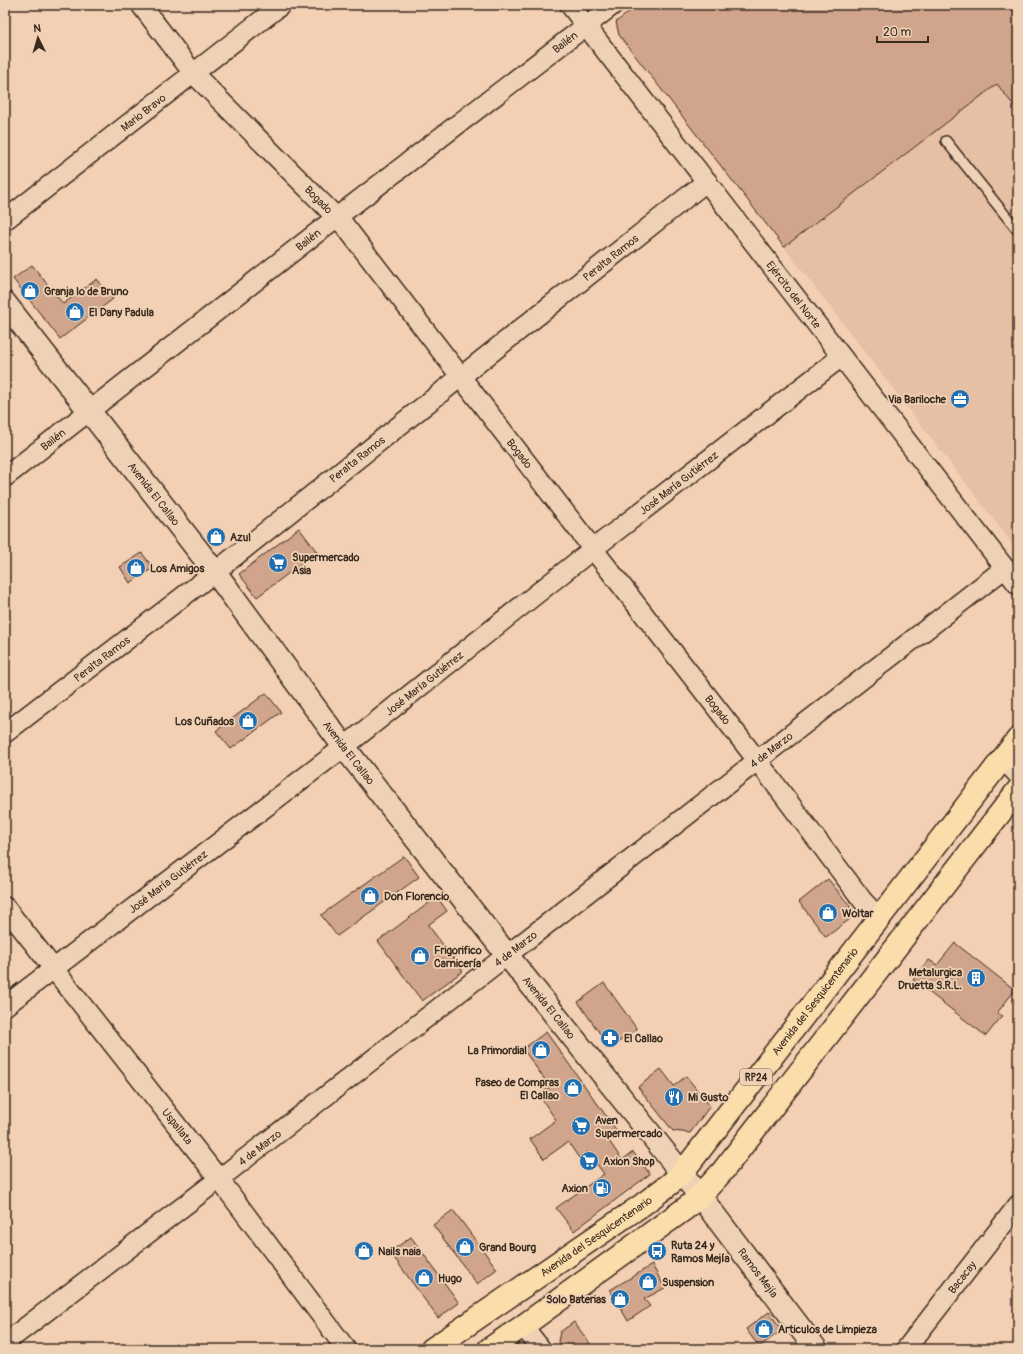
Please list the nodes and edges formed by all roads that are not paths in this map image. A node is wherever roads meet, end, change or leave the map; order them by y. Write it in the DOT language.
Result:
graph roads {
  1 [pos="141,5"];
  2 [pos="281,5"];
  3 [pos="570,5"];
  4 [pos="613,5"];
  5 [pos="586,26"];
  6 [pos="193,73"];
  7 [pos="946,141"];
  8 [pos="707,182"];
  9 [pos="337,217"];
  10 [pos="5,220"];
  11 [pos="1018,232"];
  12 [pos="5,303"];
  13 [pos="841,357"];
  14 [pos="462,376"];
  15 [pos="91,411"];
  16 [pos="5,477"];
  17 [pos="593,549"];
  18 [pos="1005,568"];
  19 [pos="215,572"];
  20 [pos="1018,585"];
  21 [pos="5,733"];
  22 [pos="1018,739"];
  23 [pos="344,747"];
  24 [pos="1003,759"];
  25 [pos="758,760"];
  26 [pos="1018,775"];
  27 [pos="1018,790"];
  28 [pos="5,907"];
  29 [pos="879,918"];
  30 [pos="507,955"];
  31 [pos="54,969"];
  32 [pos="5,1006"];
  33 [pos="682,1173"];
  34 [pos="219,1179"];
  35 [pos="700,1196"];
  36 [pos="1018,1205"];
  37 [pos="523,1326"];
  38 [pos="5,1343"];
  39 [pos="346,1349"];
  40 [pos="432,1349"];
  41 [pos="489,1349"];
  42 [pos="541,1349"];
  43 [pos="816,1349"];
  44 [pos="906,1349"];
  1 -- 6 [label="street, Bogado"];
  2 -- 6 [label="street, Mario Bravo"];
  3 -- 5 [label="street, Ejército del Norte"];
  4 -- 5 [label="street, Bailén"];
  5 -- 8 [label="street, Ejército del Norte"];
  5 -- 9 [label="street, Bailén"];
  6 -- 9 [label="street, Bogado"];
  6 -- 10 [label="street, Mario Bravo"];
  7 -- 11 [label="lane"];
  8 -- 13 [label="street, Ejército del Norte"];
  8 -- 14 [label="street, Peralta Ramos"];
  9 -- 14 [label="street, Bogado"];
  9 -- 15 [label="street, Bailén"];
  12 -- 15 [label="street, Avenida El Callao"];
  13 -- 17 [label="street, José María Gutiérrez"];
  13 -- 18 [label="street, Ejército del Norte"];
  14 -- 17 [label="street, Bogado"];
  14 -- 19 [label="street, Peralta Ramos"];
  15 -- 16 [label="street, Bailén"];
  15 -- 19 [label="street, Avenida El Callao"];
  17 -- 23 [label="street, José María Gutiérrez"];
  17 -- 25 [label="street, Bogado"];
  18 -- 20 [label="street, Ejército del Norte"];
  18 -- 25 [label="street, 4 de Marzo"];
  19 -- 21 [label="street, Peralta Ramos"];
  19 -- 23 [label="street, Avenida El Callao"];
  22 -- 24 [label="main road, Avenida del Sesquicentenario / RP24"];
  23 -- 30 [label="street, Avenida El Callao"];
  23 -- 31 [label="street, José María Gutiérrez"];
  24 -- 26 [label="street"];
  24 -- 29 [label="main road, Avenida del Sesquicentenario / RP24"];
  25 -- 29 [label="street, Bogado"];
  25 -- 30 [label="street, 4 de Marzo"];
  27 -- 35 [label="main road, RP24"];
  28 -- 31 [label="street, Uspallata"];
  29 -- 33 [label="main road, Avenida del Sesquicentenario / RP24"];
  30 -- 33 [label="street, Avenida El Callao"];
  30 -- 34 [label="street, 4 de Marzo"];
  31 -- 32 [label="street, José María Gutiérrez"];
  31 -- 34 [label="street, Uspallata"];
  33 -- 35 [label="street, Avenida El Callao"];
  33 -- 40 [label="main road, Avenida del Sesquicentenario / RP24"];
  34 -- 38 [label="street, 4 de Marzo"];
  34 -- 39 [label="street, Uspallata"];
  35 -- 37 [label="main road, RP24"];
  35 -- 43 [label="street, Ramos Mejía"];
  36 -- 44 [label="street, Bacacay"];
  37 -- 41 [label="main road, RP24"];
  37 -- 42 [label="street"];
}
